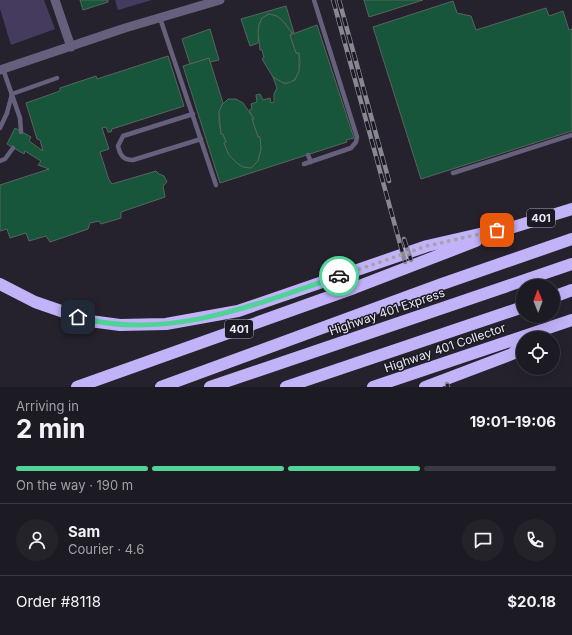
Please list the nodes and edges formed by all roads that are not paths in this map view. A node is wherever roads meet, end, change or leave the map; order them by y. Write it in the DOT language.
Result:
graph roads {
  1 [pos="55,0"];
  2 [pos="314,0"];
  3 [pos="214,1"];
  4 [pos="160,18"];
  5 [pos="71,47"];
  6 [pos="1,70"];
  7 [pos="57,78"];
  8 [pos="12,94"];
  9 [pos="193,114"];
  10 [pos="0,128"];
  11 [pos="21,132"];
  12 [pos="572,134"];
  13 [pos="201,139"];
  14 [pos="13,148"];
  15 [pos="308,155"];
  16 [pos="0,161"];
  17 [pos="311,162"];
  18 [pos="304,164"];
  19 [pos="453,173"];
  20 [pos="216,185"];
  21 [pos="572,209"];
  22 [pos="510,227"];
  23 [pos="572,239"];
  24 [pos="572,264"];
  25 [pos="0,284"];
  26 [pos="572,290"];
  27 [pos="560,294"];
  28 [pos="516,309"];
  29 [pos="572,320"];
  30 [pos="542,330"];
  31 [pos="516,351"];
  32 [pos="429,386"];
  33 [pos="77,387"];
  34 [pos="161,387"];
  35 [pos="210,387"];
  36 [pos="286,387"];
  37 [pos="373,387"];
  1 -- 5 [label="street"];
  2 -- 17 [label="lane"];
  3 -- 4 [label="street"];
  4 -- 5 [label="street"];
  4 -- 9 [label="lane"];
  5 -- 6 [label="street"];
  6 -- 8 [label="lane"];
  7 -- 8 [label="lane"];
  8 -- 10 [label="lane"];
  8 -- 11 [label="lane"];
  9 -- 13 [label="lane"];
  9 -- 13 [label="lane"];
  12 -- 19 [label="lane"];
  13 -- 20 [label="lane"];
  14 -- 16 [label="lane"];
  15 -- 17 [label="lane"];
  17 -- 18 [label="lane"];
  21 -- 22 [label="highway, 401"];
  22 -- 25 [label="highway"];
  22 -- 33 [label="highway, 401"];
  23 -- 34 [label="highway"];
  24 -- 35 [label="highway, Highway 401 Express"];
  26 -- 27 [label="highway"];
  28 -- 36 [label="highway"];
  29 -- 30 [label="highway, Highway 401 Collector"];
  30 -- 37 [label="highway, Highway 401 Collector"];
  31 -- 32 [label="highway"];
}
